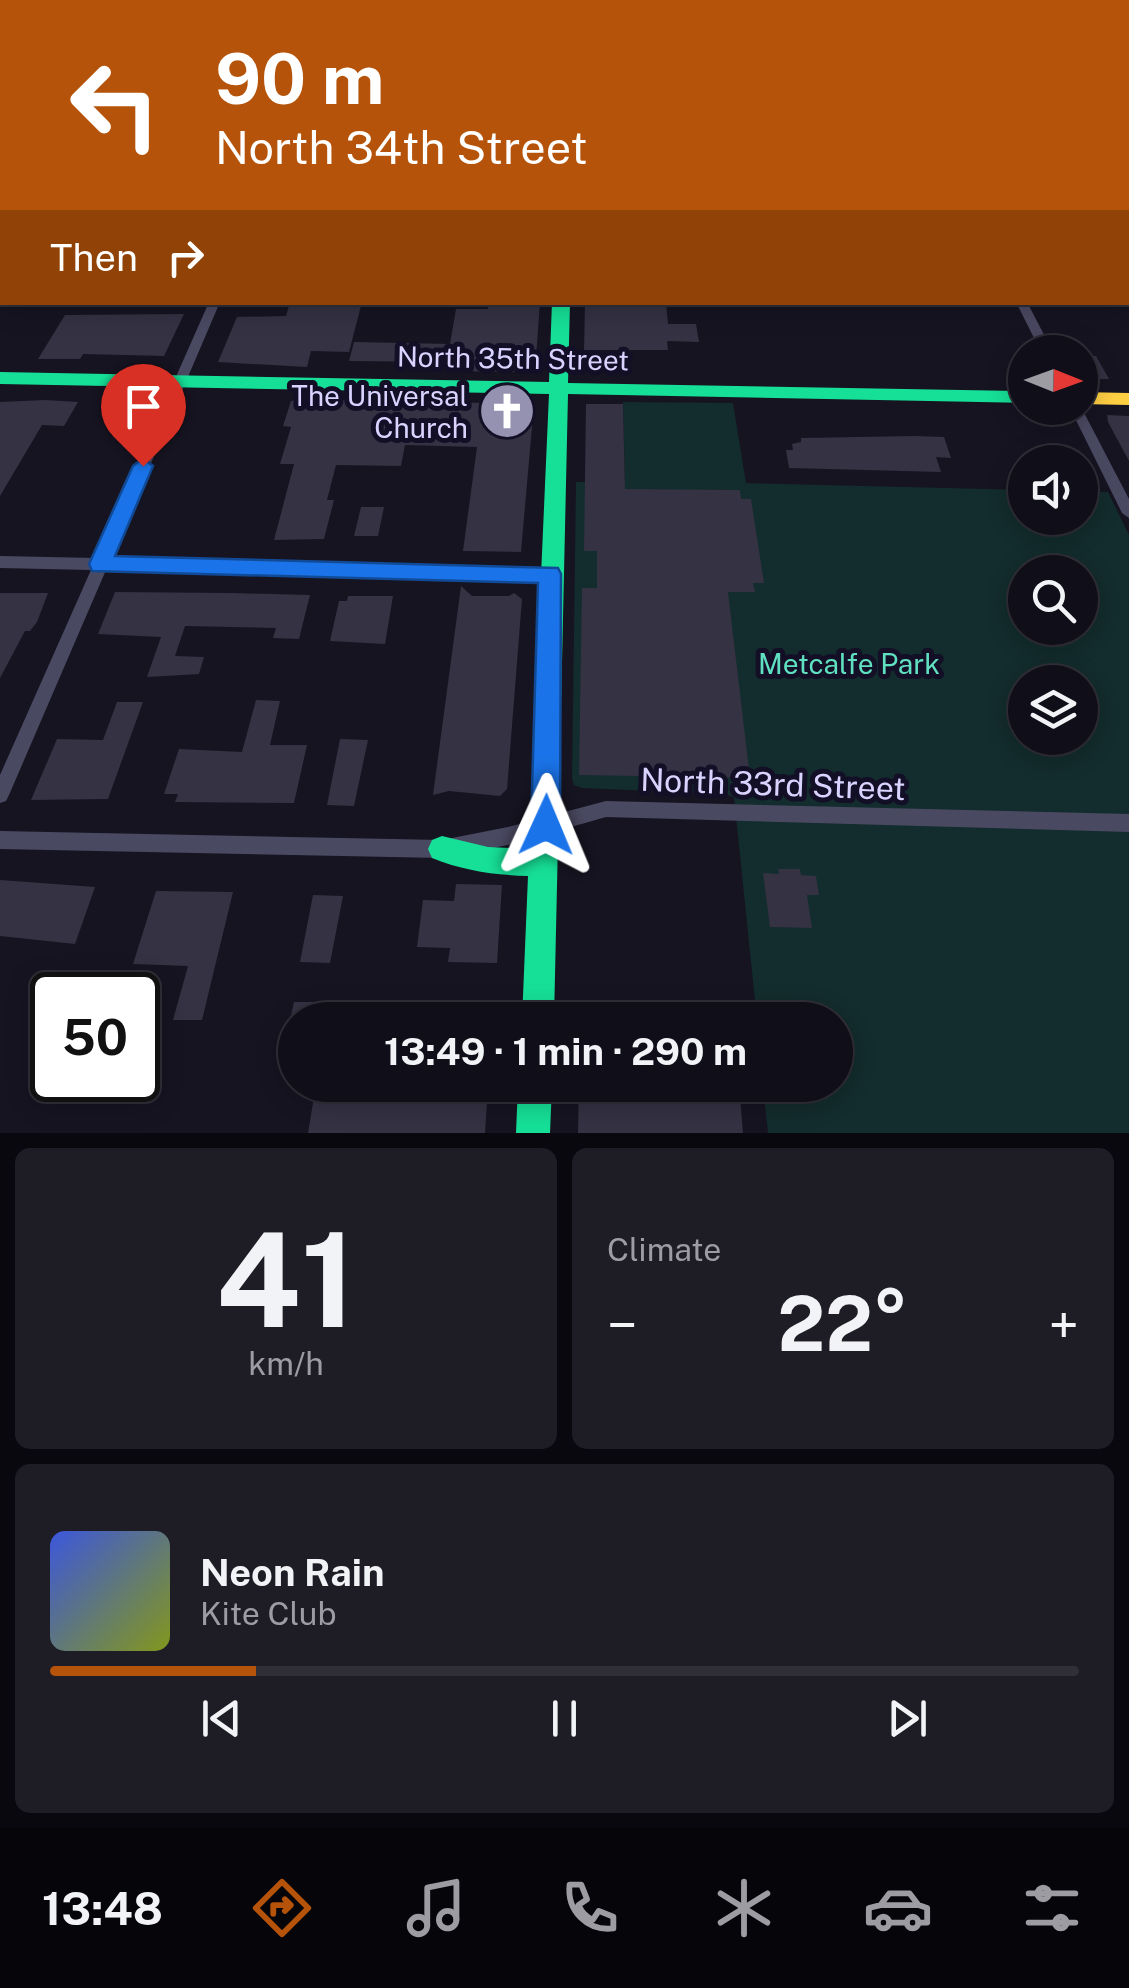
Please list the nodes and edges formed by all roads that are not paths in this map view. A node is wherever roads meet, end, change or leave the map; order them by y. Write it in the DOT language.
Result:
graph roads {
  1 [pos="214,305"];
  2 [pos="561,305"];
  3 [pos="1023,305"];
  4 [pos="1038,335"];
  5 [pos="0,378"];
  6 [pos="178,382"];
  7 [pos="557,389"];
  8 [pos="1008,397"];
  9 [pos="1098,398"];
  10 [pos="1129,398"];
  11 [pos="1085,425"];
  12 [pos="1129,513"];
  13 [pos="0,562"];
  14 [pos="100,564"];
  15 [pos="550,574"];
  16 [pos="0,795"];
  17 [pos="1129,822"];
  18 [pos="546,825"];
  19 [pos="0,840"];
  20 [pos="442,849"];
  21 [pos="544,863"];
  22 [pos="539,1002"];
  23 [pos="534,1102"];
  24 [pos="533,1133"];
  1 -- 6 [label="street"];
  2 -- 7 [label="main road"];
  3 -- 4 [label="street"];
  5 -- 6 [label="main road, North 35th Street"];
  6 -- 7 [label="main road, North 35th Street"];
  6 -- 14 [label="street"];
  7 -- 8 [label="main road, North 35th Street"];
  7 -- 15 [label="main road"];
  9 -- 10 [label="main road"];
  11 -- 12 [label="street"];
  13 -- 14 [label="street"];
  14 -- 15 [label="street"];
  14 -- 16 [label="street"];
  15 -- 18 [label="main road"];
  17 -- 18 [label="street, North 33rd Street"];
  18 -- 20 [label="street, North 33rd Street"];
  18 -- 21 [label="main road"];
  19 -- 20 [label="street, North 33rd Street"];
  20 -- 21 [label="main road"];
  21 -- 22 [label="main road"];
  23 -- 24 [label="main road"];
}
